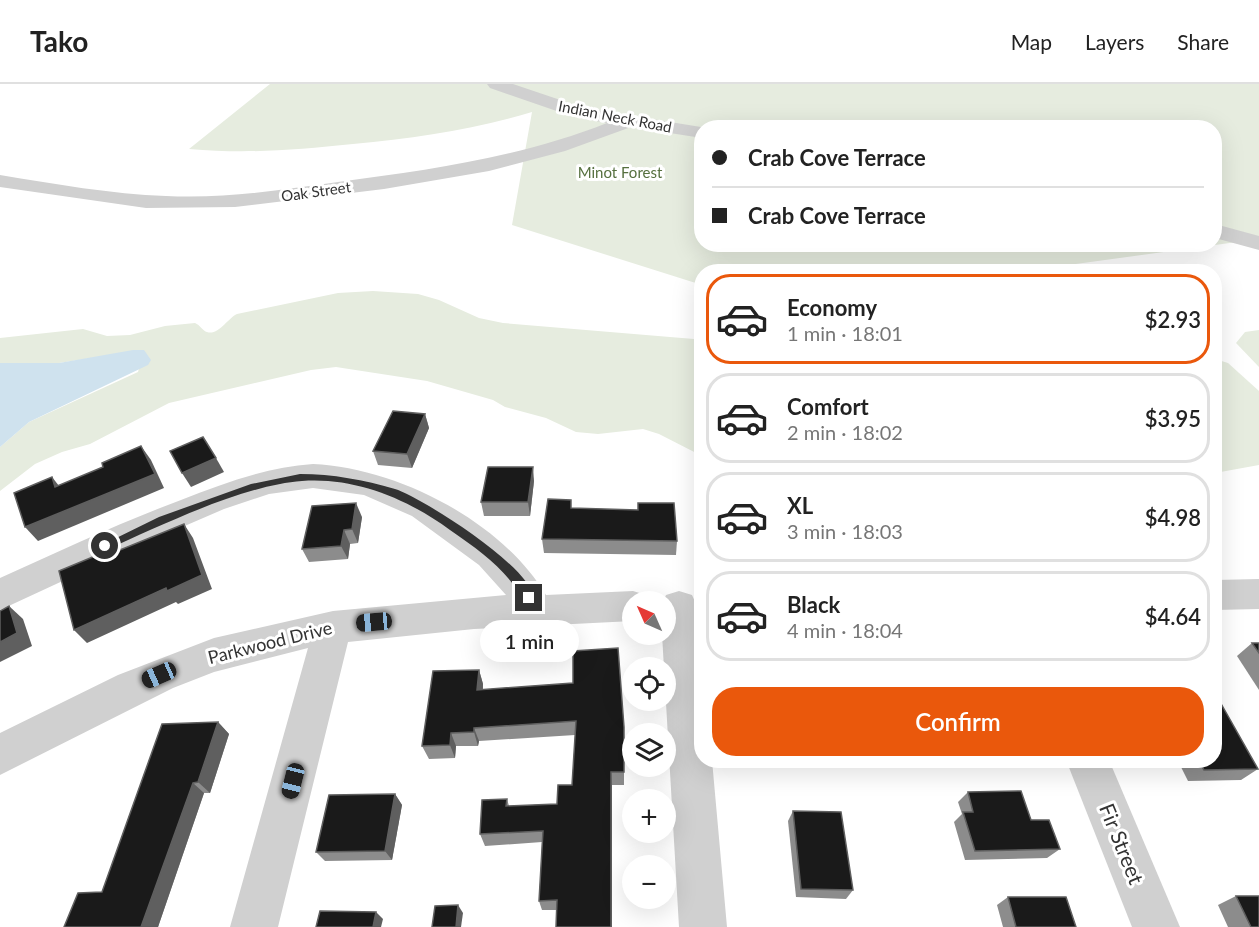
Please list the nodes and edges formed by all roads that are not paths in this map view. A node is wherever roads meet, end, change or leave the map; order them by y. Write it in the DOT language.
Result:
graph roads {
  1 [pos="496,84"];
  2 [pos="626,122"];
  3 [pos="694,131"];
  4 [pos="0,181"];
  5 [pos="1222,233"];
  6 [pos="1259,243"];
  7 [pos="1259,594"];
  8 [pos="0,595"];
  9 [pos="1222,595"];
  10 [pos="682,606"];
  11 [pos="622,607"];
  12 [pos="536,611"];
  13 [pos="333,627"];
  14 [pos="0,755"];
  15 [pos="1090,768"];
  16 [pos="254,927"];
  17 [pos="703,927"];
  18 [pos="1156,927"];
  1 -- 2 [label="street, Indian Neck Road"];
  2 -- 3 [label="street, Indian Neck Road"];
  2 -- 4 [label="street, Oak Street"];
  5 -- 6 [label="street"];
  7 -- 9 [label="street"];
  8 -- 12 [label="street"];
  10 -- 17 [label="street"];
  11 -- 12 [label="street, Parkwood Drive"];
  12 -- 13 [label="street, Parkwood Drive"];
  13 -- 14 [label="street, Parkwood Drive"];
  13 -- 16 [label="street"];
  15 -- 18 [label="street, Fir Street"];
}
